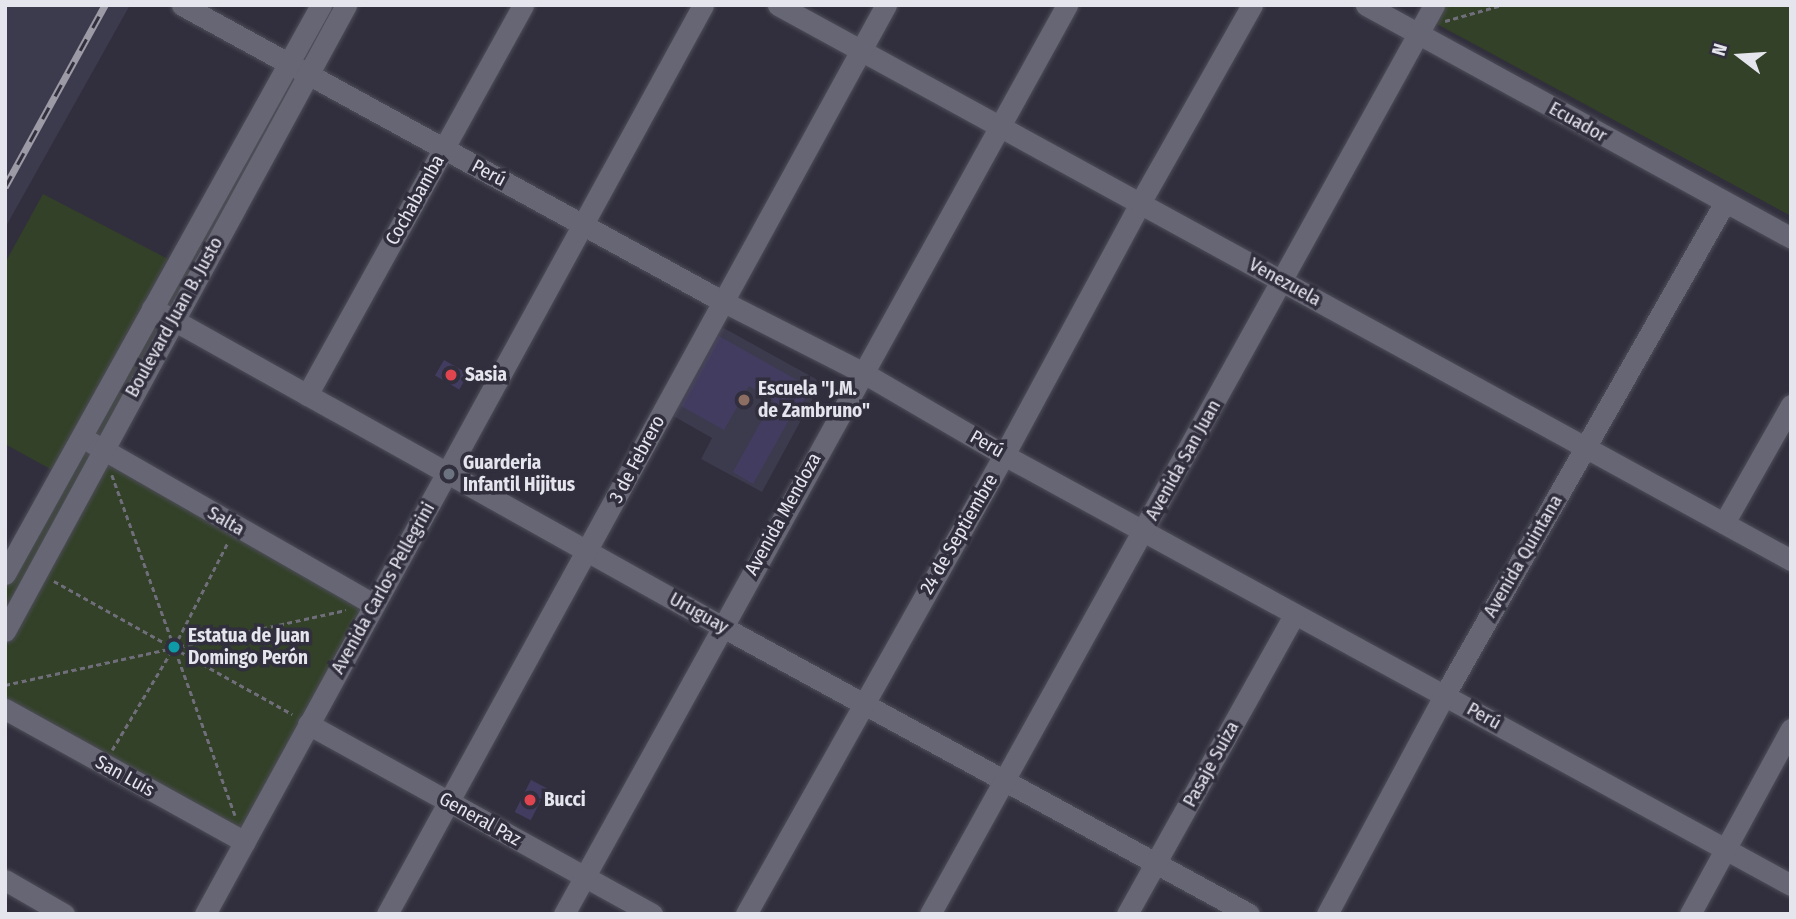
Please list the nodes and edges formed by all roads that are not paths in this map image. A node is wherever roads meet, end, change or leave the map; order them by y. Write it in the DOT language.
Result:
graph roads {
  1 [pos="182,5"];
  2 [pos="321,5"];
  3 [pos="346,5"];
  4 [pos="523,5"];
  5 [pos="703,5"];
  6 [pos="778,5"];
  7 [pos="887,5"];
  8 [pos="1067,5"];
  9 [pos="1252,5"];
  10 [pos="1366,5"];
  11 [pos="1429,21"];
  12 [pos="861,51"];
  13 [pos="299,68"];
  14 [pos="998,127"];
  15 [pos="444,148"];
  16 [pos="1725,202"];
  17 [pos="1140,203"];
  18 [pos="585,225"];
  19 [pos="1791,238"];
  20 [pos="1282,280"];
  21 [pos="722,301"];
  22 [pos="152,308"];
  23 [pos="173,319"];
  24 [pos="862,372"];
  25 [pos="307,395"];
  26 [pos="1791,405"];
  27 [pos="81,436"];
  28 [pos="1585,448"];
  29 [pos="103,449"];
  30 [pos="1004,455"];
  31 [pos="447,471"];
  32 [pos="1724,523"];
  33 [pos="1144,530"];
  34 [pos="587,550"];
  35 [pos="1791,560"];
  36 [pos="5,575"];
  37 [pos="373,604"];
  38 [pos="1294,615"];
  39 [pos="721,626"];
  40 [pos="5,631"];
  41 [pos="1445,694"];
  42 [pos="863,703"];
  43 [pos="5,709"];
  44 [pos="308,724"];
  45 [pos="1791,729"];
  46 [pos="1005,780"];
  47 [pos="448,802"];
  48 [pos="245,842"];
  49 [pos="1727,849"];
  50 [pos="1156,862"];
  51 [pos="584,877"];
  52 [pos="5,880"];
  53 [pos="1791,885"];
  54 [pos="29,905"];
  55 [pos="64,914"];
  56 [pos="205,914"];
  57 [pos="387,914"];
  58 [pos="564,914"];
  59 [pos="652,914"];
  60 [pos="746,914"];
  61 [pos="930,914"];
  62 [pos="1127,914"];
  63 [pos="1249,914"];
  64 [pos="1327,914"];
  65 [pos="1690,914"];
  1 -- 13 [label="street, Perú"];
  2 -- 13 [label="street, Boulevard Juan B. Justo"];
  3 -- 13 [label="street, Boulevard Juan B. Justo"];
  4 -- 15 [label="street, Cochabamba"];
  5 -- 18 [label="street, Avenida Carlos Pellegrini"];
  6 -- 12 [label="street, Venezuela"];
  7 -- 12 [label="street, 3 de Febrero"];
  8 -- 14 [label="street, Avenida Mendoza"];
  9 -- 17 [label="street, 24 de Septiembre"];
  10 -- 11 [label="street, Ecuador"];
  11 -- 16 [label="street, Ecuador"];
  11 -- 20 [label="street, Avenida San Juan"];
  12 -- 14 [label="street, Venezuela"];
  12 -- 21 [label="street, 3 de Febrero"];
  13 -- 15 [label="street, Perú"];
  13 -- 22 [label="street, Boulevard Juan B. Justo"];
  13 -- 23 [label="street, Boulevard Juan B. Justo"];
  14 -- 17 [label="street, Venezuela"];
  14 -- 24 [label="street, Avenida Mendoza"];
  15 -- 18 [label="street, Perú"];
  15 -- 25 [label="street, Cochabamba"];
  16 -- 19 [label="street, Ecuador"];
  16 -- 28 [label="street, Avenida Quintana"];
  17 -- 20 [label="street, Venezuela"];
  17 -- 30 [label="street, 24 de Septiembre"];
  18 -- 21 [label="street, Perú"];
  18 -- 31 [label="street, Avenida Carlos Pellegrini"];
  20 -- 28 [label="street, Venezuela"];
  20 -- 33 [label="street, Avenida San Juan"];
  21 -- 24 [label="street, Perú"];
  21 -- 34 [label="street, 3 de Febrero"];
  22 -- 23 [label="street, Uruguay"];
  22 -- 27 [label="street, Boulevard Juan B. Justo"];
  23 -- 25 [label="street, Uruguay"];
  23 -- 29 [label="street, Boulevard Juan B. Justo"];
  24 -- 30 [label="street, Perú"];
  24 -- 39 [label="street, Avenida Mendoza"];
  25 -- 31 [label="street, Uruguay"];
  26 -- 32 [label="street"];
  27 -- 29 [label="street, Salta"];
  27 -- 36 [label="street, Boulevard Juan B. Justo"];
  28 -- 32 [label="street, Venezuela"];
  28 -- 41 [label="street, Avenida Quintana"];
  29 -- 37 [label="street, Salta"];
  29 -- 40 [label="street, Boulevard Juan B. Justo"];
  30 -- 33 [label="street, Perú"];
  30 -- 42 [label="street, 24 de Septiembre"];
  31 -- 34 [label="street, Uruguay"];
  31 -- 37 [label="street, Avenida Carlos Pellegrini"];
  32 -- 35 [label="street, Venezuela"];
  33 -- 38 [label="street, Perú"];
  33 -- 46 [label="street, Avenida San Juan"];
  34 -- 39 [label="street, Uruguay"];
  34 -- 47 [label="street, 3 de Febrero"];
  37 -- 44 [label="street, Avenida Carlos Pellegrini"];
  38 -- 41 [label="street, Perú"];
  38 -- 50 [label="street, Pasaje Suiza"];
  39 -- 42 [label="street, Uruguay"];
  39 -- 51 [label="street, Avenida Mendoza"];
  41 -- 49 [label="street, Perú"];
  41 -- 64 [label="street, Avenida Quintana"];
  42 -- 46 [label="street, Uruguay"];
  42 -- 60 [label="street, 24 de Septiembre"];
  43 -- 48 [label="street, San Luis"];
  44 -- 47 [label="street, General Paz"];
  44 -- 48 [label="street, Avenida Carlos Pellegrini"];
  45 -- 49 [label="street"];
  46 -- 50 [label="street, Uruguay"];
  46 -- 61 [label="street, Avenida San Juan"];
  47 -- 51 [label="street, General Paz"];
  47 -- 57 [label="street, 3 de Febrero"];
  48 -- 56 [label="street, Avenida Carlos Pellegrini"];
  49 -- 53 [label="street, Perú"];
  49 -- 65 [label="street"];
  50 -- 62 [label="street, Pasaje Suiza"];
  50 -- 63 [label="street, Uruguay"];
  51 -- 58 [label="street, Avenida Mendoza"];
  51 -- 59 [label="street, General Paz"];
  52 -- 54 [label="street"];
  54 -- 55 [label="street"];
}
